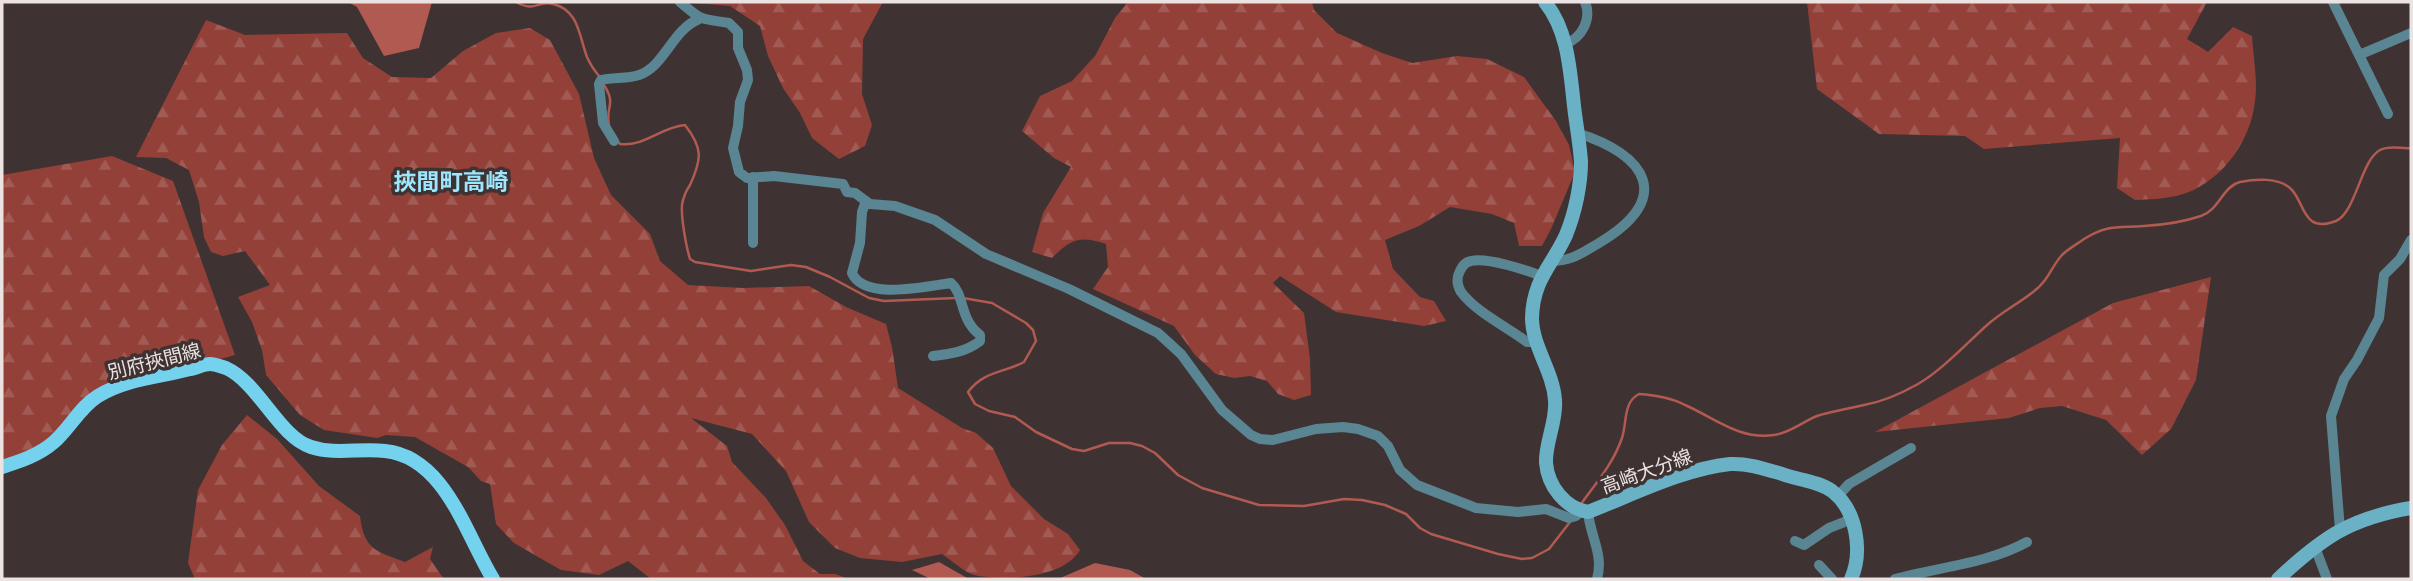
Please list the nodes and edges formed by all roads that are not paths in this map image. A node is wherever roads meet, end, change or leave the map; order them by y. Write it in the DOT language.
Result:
graph roads {
  1 [pos="680,2"];
  2 [pos="1545,2"];
  3 [pos="1585,2"];
  4 [pos="2333,2"];
  5 [pos="699,19"];
  6 [pos="2411,33"];
  7 [pos="1565,44"];
  8 [pos="2359,55"];
  9 [pos="2388,114"];
  10 [pos="1577,134"];
  11 [pos="614,141"];
  12 [pos="753,177"];
  13 [pos="866,201"];
  14 [pos="2411,240"];
  15 [pos="753,243"];
  16 [pos="1550,261"];
  17 [pos="1541,276"];
  18 [pos="1536,342"];
  19 [pos="933,356"];
  20 [pos="1911,448"];
  21 [pos="2,467"];
  22 [pos="1838,497"];
  23 [pos="2411,508"];
  24 [pos="1585,511"];
  25 [pos="1852,519"];
  26 [pos="2340,530"];
  27 [pos="1795,541"];
  28 [pos="2027,542"];
  29 [pos="2315,547"];
  30 [pos="1819,565"];
  31 [pos="493,579"];
  32 [pos="1597,579"];
  33 [pos="1832,579"];
  34 [pos="1851,579"];
  35 [pos="1895,579"];
  36 [pos="2278,579"];
  37 [pos="2328,579"];
  1 -- 5 [label="street"];
  2 -- 7 [label="main road, 高崎大分線"];
  3 -- 7 [label="street"];
  4 -- 8 [label="street"];
  5 -- 11 [label="street"];
  5 -- 12 [label="street"];
  6 -- 8 [label="street"];
  7 -- 10 [label="main road, 高崎大分線"];
  8 -- 9 [label="street"];
  10 -- 16 [label="main road, 高崎大分線"];
  10 -- 16 [label="street"];
  12 -- 13 [label="street"];
  12 -- 15 [label="street"];
  13 -- 19 [label="street"];
  13 -- 24 [label="street"];
  14 -- 26 [label="street"];
  16 -- 17 [label="main road, 高崎大分線"];
  17 -- 18 [label="main road, 高崎大分線"];
  17 -- 18 [label="street"];
  18 -- 24 [label="main road, 高崎大分線"];
  20 -- 22 [label="street"];
  21 -- 31 [label="main road, 別府挾間線"];
  22 -- 24 [label="main road, 高崎大分線"];
  22 -- 25 [label="main road"];
  23 -- 26 [label="main road"];
  24 -- 32 [label="street"];
  25 -- 27 [label="street"];
  25 -- 34 [label="main road"];
  26 -- 29 [label="main road"];
  28 -- 35 [label="street"];
  29 -- 36 [label="main road"];
  29 -- 37 [label="street"];
  30 -- 33 [label="street"];
}
